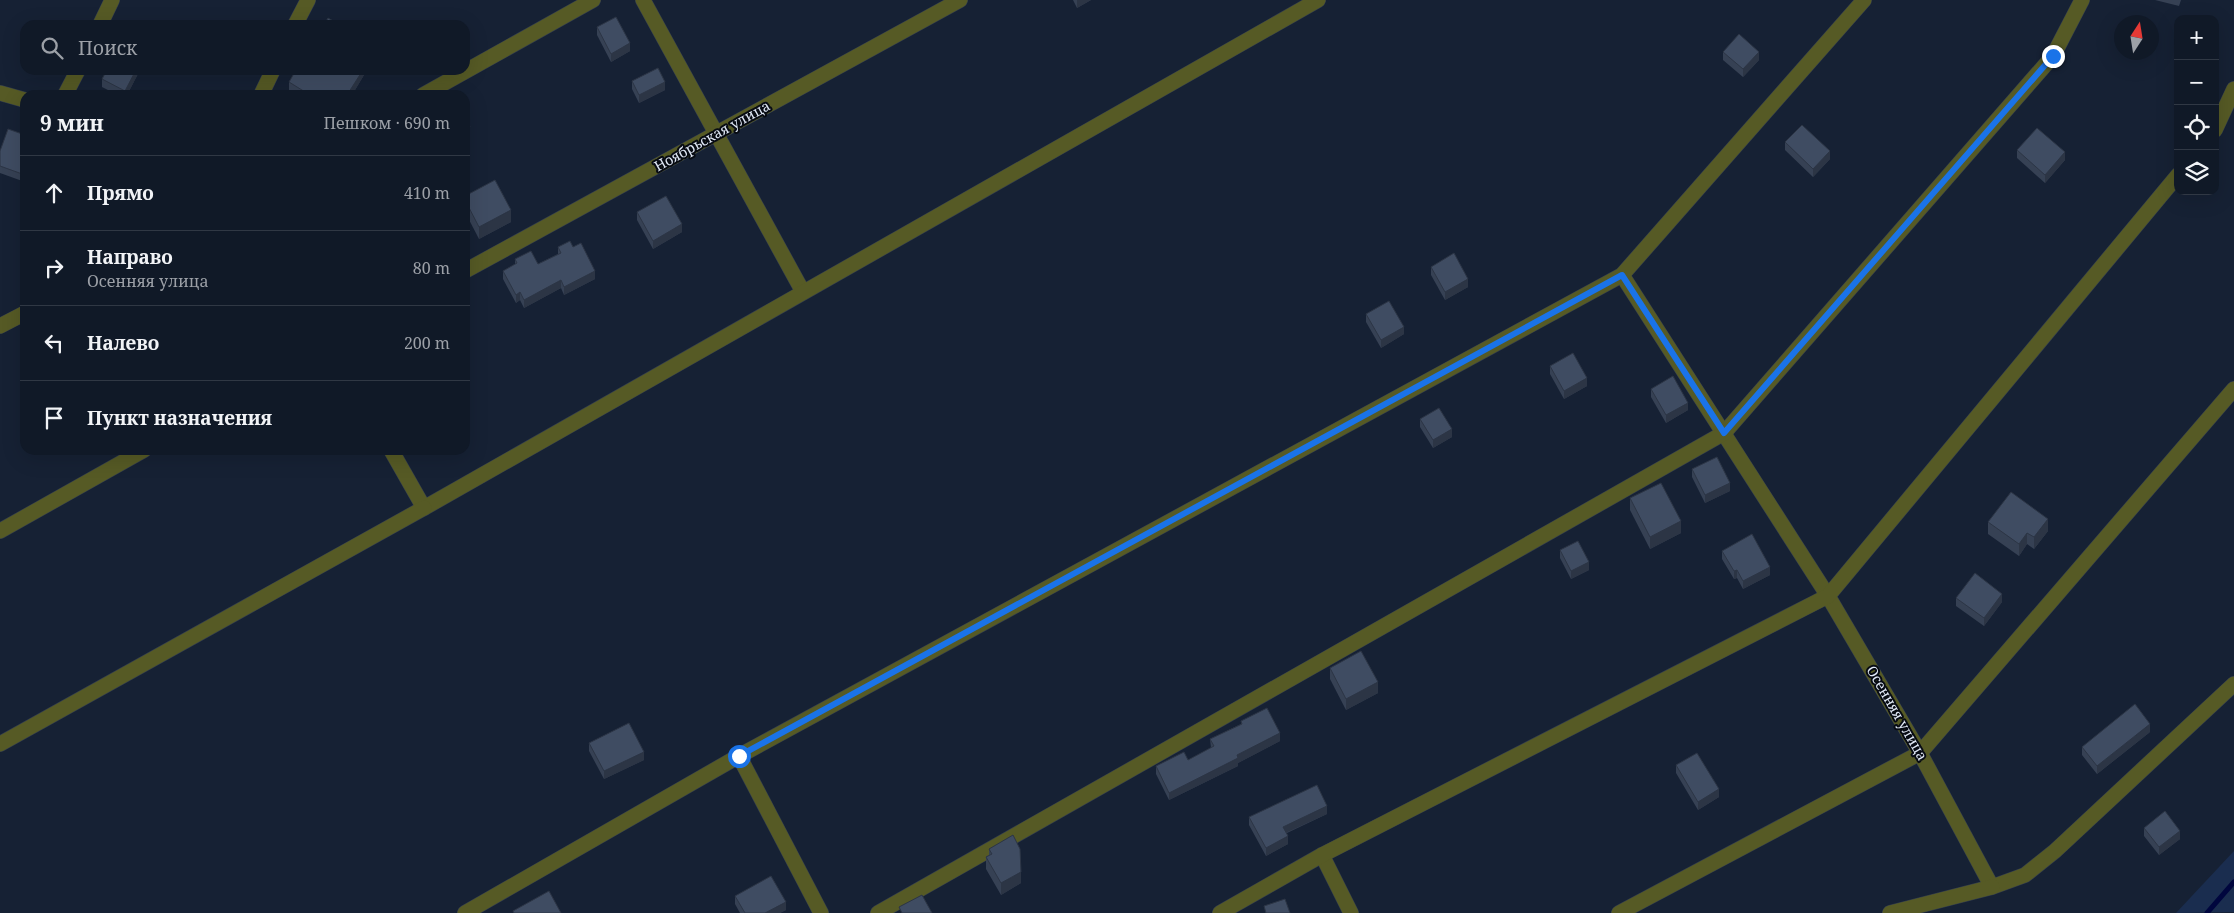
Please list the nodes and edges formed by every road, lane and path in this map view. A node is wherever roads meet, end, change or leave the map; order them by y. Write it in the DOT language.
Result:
graph roads {
  1 [pos="112,0"];
  2 [pos="308,0"];
  3 [pos="594,0"];
  4 [pos="643,0"];
  5 [pos="960,0"];
  6 [pos="1318,0"];
  7 [pos="1864,0"];
  8 [pos="2082,0"];
  9 [pos="102,20"];
  10 [pos="298,20"];
  11 [pos="470,69"];
  12 [pos="75,75"];
  13 [pos="271,75"];
  14 [pos="459,75"];
  15 [pos="2234,89"];
  16 [pos="68,90"];
  17 [pos="263,90"];
  18 [pos="432,90"];
  19 [pos="0,93"];
  20 [pos="20,99"];
  21 [pos="2219,121"];
  22 [pos="716,134"];
  23 [pos="2174,180"];
  24 [pos="470,268"];
  25 [pos="1622,275"];
  26 [pos="803,292"];
  27 [pos="20,316"];
  28 [pos="0,326"];
  29 [pos="2234,389"];
  30 [pos="1724,433"];
  31 [pos="135,455"];
  32 [pos="394,455"];
  33 [pos="424,508"];
  34 [pos="0,531"];
  35 [pos="1828,596"];
  36 [pos="2234,684"];
  37 [pos="0,744"];
  38 [pos="1920,753"];
  39 [pos="739,756"];
  40 [pos="1322,855"];
  41 [pos="1992,887"];
  42 [pos="465,913"];
  43 [pos="821,913"];
  44 [pos="878,913"];
  45 [pos="1220,913"];
  46 [pos="1351,913"];
  47 [pos="1619,913"];
  48 [pos="1890,913"];
  1 -- 9 [label="street"];
  2 -- 10 [label="street"];
  3 -- 11 [label="street"];
  4 -- 22 [label="street"];
  5 -- 22 [label="street, Ноябрьская улица"];
  6 -- 26 [label="street"];
  7 -- 25 [label="street"];
  8 -- 30 [label="street"];
  12 -- 16 [label="street"];
  13 -- 17 [label="street"];
  14 -- 18 [label="street"];
  15 -- 21 [label="street"];
  19 -- 20 [label="street"];
  22 -- 24 [label="street, Ноябрьская улица"];
  22 -- 26 [label="street"];
  23 -- 35 [label="street"];
  25 -- 30 [label="street, Осенняя улица"];
  25 -- 39 [label="street"];
  26 -- 33 [label="street"];
  27 -- 28 [label="street"];
  29 -- 38 [label="street"];
  30 -- 35 [label="street, Осенняя улица"];
  30 -- 44 [label="street"];
  31 -- 34 [label="street"];
  32 -- 33 [label="street"];
  33 -- 37 [label="street"];
  35 -- 38 [label="street, Осенняя улица"];
  35 -- 40 [label="street"];
  36 -- 41 [label="street"];
  38 -- 41 [label="street, Осенняя улица"];
  38 -- 47 [label="street"];
  39 -- 42 [label="street"];
  39 -- 43 [label="street"];
  40 -- 45 [label="street"];
  40 -- 46 [label="street"];
  41 -- 48 [label="street"];
}
